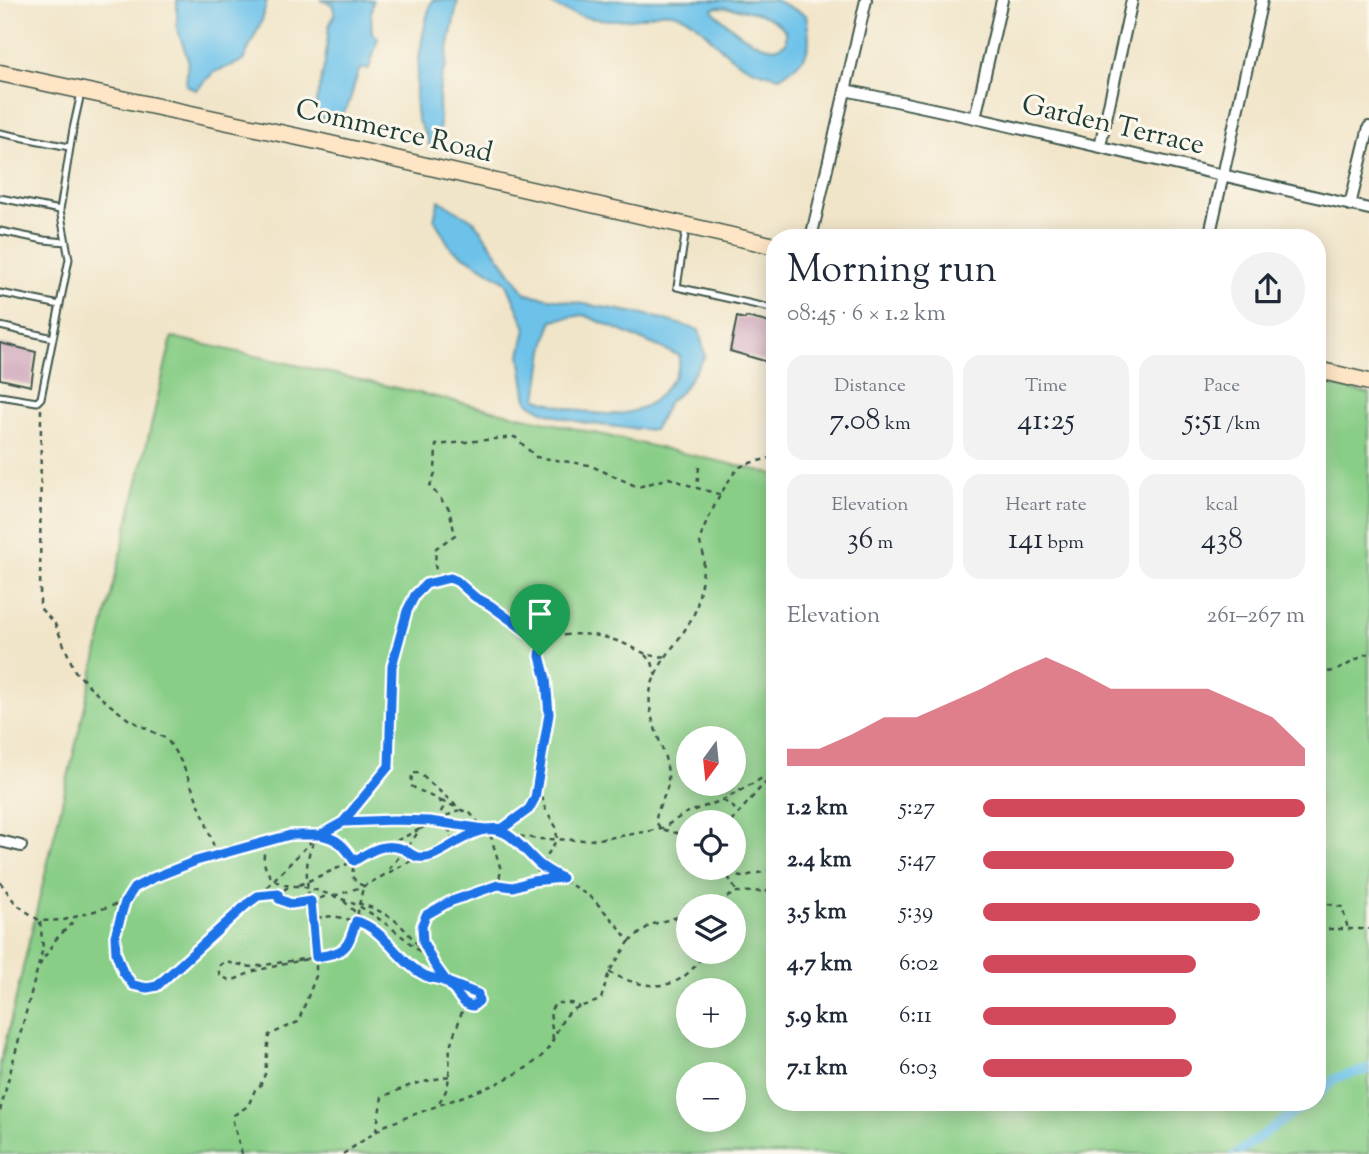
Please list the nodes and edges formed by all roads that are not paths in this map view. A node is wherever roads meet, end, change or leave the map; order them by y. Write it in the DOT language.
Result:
graph roads {
  1 [pos="866,0"];
  2 [pos="1002,0"];
  3 [pos="1132,0"];
  4 [pos="1262,0"];
  5 [pos="0,73"];
  6 [pos="845,90"];
  7 [pos="82,91"];
  8 [pos="975,118"];
  9 [pos="1369,127"];
  10 [pos="0,133"];
  11 [pos="1100,146"];
  12 [pos="69,147"];
  13 [pos="1223,175"];
  14 [pos="0,198"];
  15 [pos="1350,205"];
  16 [pos="1369,209"];
  17 [pos="60,211"];
  18 [pos="686,225"];
  19 [pos="813,229"];
  20 [pos="1211,229"];
  21 [pos="0,231"];
  22 [pos="66,242"];
  23 [pos="766,244"];
  24 [pos="0,293"];
  25 [pos="60,305"];
  26 [pos="766,307"];
  27 [pos="0,326"];
  28 [pos="53,338"];
  29 [pos="1326,372"];
  30 [pos="1369,382"];
  31 [pos="0,396"];
  32 [pos="0,841"];
  33 [pos="21,846"];
  1 -- 6 [label="street"];
  2 -- 8 [label="street"];
  3 -- 11 [label="street"];
  4 -- 13 [label="street"];
  5 -- 7 [label="main road, Commerce Road"];
  6 -- 8 [label="street, Garden Terrace"];
  6 -- 19 [label="street"];
  7 -- 12 [label="lane"];
  7 -- 18 [label="main road, Commerce Road"];
  8 -- 11 [label="street, Garden Terrace"];
  9 -- 15 [label="street"];
  10 -- 12 [label="lane"];
  11 -- 13 [label="street, Garden Terrace"];
  12 -- 17 [label="lane"];
  13 -- 15 [label="street, Garden Terrace"];
  13 -- 20 [label="street"];
  14 -- 17 [label="lane"];
  15 -- 16 [label="street, Garden Terrace"];
  17 -- 22 [label="lane"];
  18 -- 23 [label="main road, Commerce Road"];
  18 -- 26 [label="lane"];
  21 -- 22 [label="lane"];
  22 -- 25 [label="lane"];
  24 -- 25 [label="lane"];
  25 -- 28 [label="lane"];
  27 -- 28 [label="lane"];
  28 -- 31 [label="lane"];
  29 -- 30 [label="main road"];
  32 -- 33 [label="street"];
}
